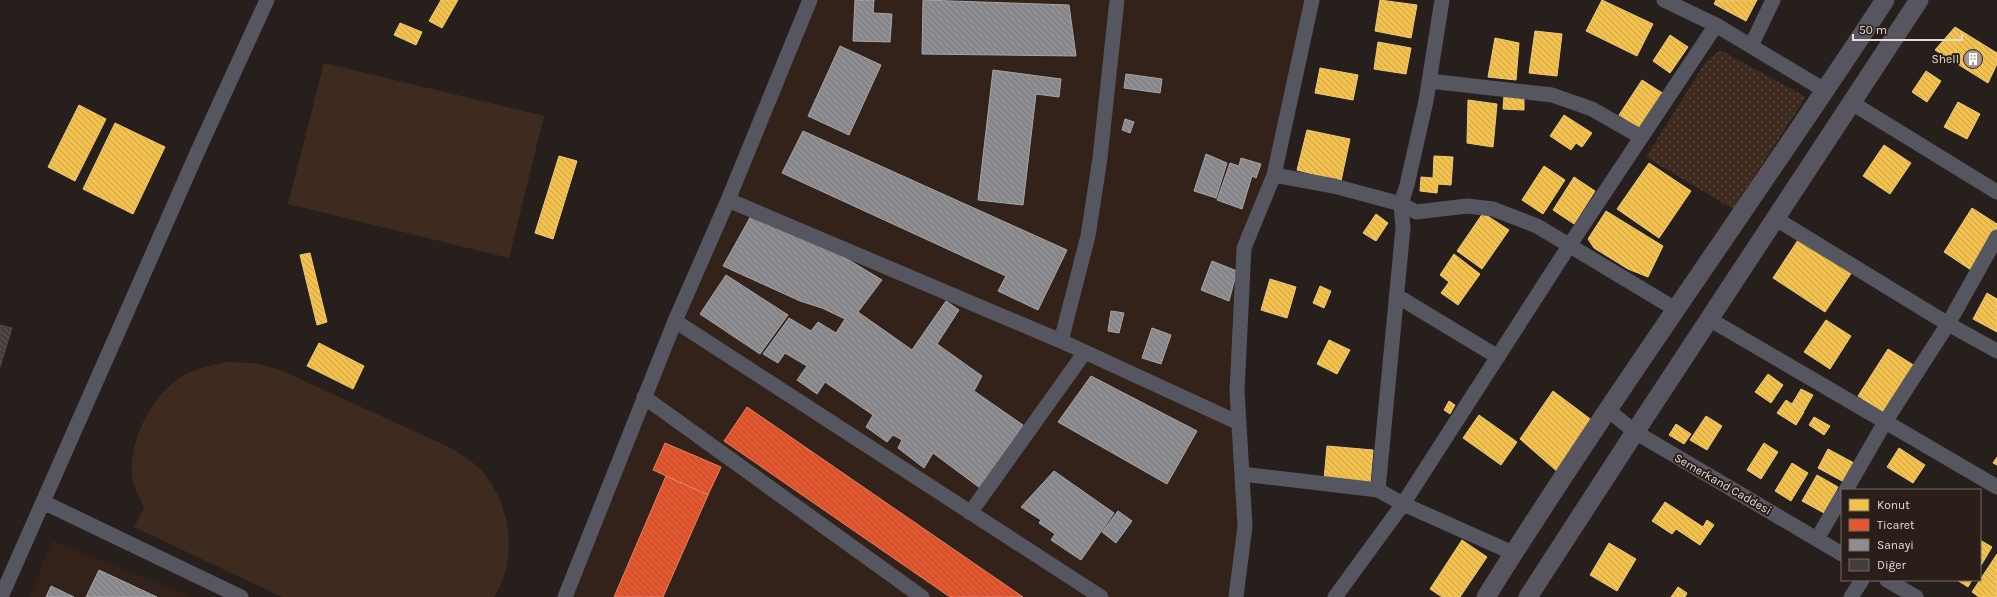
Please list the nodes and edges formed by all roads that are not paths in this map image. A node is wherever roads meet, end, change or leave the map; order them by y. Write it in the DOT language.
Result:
graph roads {
  1 [pos="267,0"];
  2 [pos="810,0"];
  3 [pos="1117,0"];
  4 [pos="1312,0"];
  5 [pos="1442,0"];
  6 [pos="1664,0"];
  7 [pos="1773,0"];
  8 [pos="1886,0"];
  9 [pos="1919,0"];
  10 [pos="1716,25"];
  11 [pos="1752,46"];
  12 [pos="1429,81"];
  13 [pos="1826,90"];
  14 [pos="1852,103"];
  15 [pos="1641,137"];
  16 [pos="1274,175"];
  17 [pos="1997,192"];
  18 [pos="728,200"];
  19 [pos="1401,204"];
  20 [pos="1776,220"];
  21 [pos="1997,237"];
  22 [pos="1569,246"];
  23 [pos="1397,296"];
  24 [pos="1677,310"];
  25 [pos="1709,320"];
  26 [pos="675,321"];
  27 [pos="1948,324"];
  28 [pos="1061,341"];
  29 [pos="1997,351"];
  30 [pos="1085,352"];
  31 [pos="1498,357"];
  32 [pos="644,397"];
  33 [pos="1608,410"];
  34 [pos="1885,422"];
  35 [pos="1239,423"];
  36 [pos="1634,432"];
  37 [pos="1242,474"];
  38 [pos="1997,487"];
  39 [pos="1847,489"];
  40 [pos="1378,490"];
  41 [pos="1841,498"];
  42 [pos="43,502"];
  43 [pos="1403,504"];
  44 [pos="970,513"];
  45 [pos="1817,539"];
  46 [pos="1513,553"];
  47 [pos="1841,553"];
  48 [pos="1861,581"];
  49 [pos="1889,581"];
  50 [pos="1086,593"];
  51 [pos="914,595"];
  52 [pos="1,597"];
  53 [pos="241,597"];
  54 [pos="565,597"];
  55 [pos="1101,597"];
  56 [pos="1236,597"];
  57 [pos="1335,597"];
  58 [pos="1486,597"];
  59 [pos="1528,597"];
  60 [pos="1851,597"];
  61 [pos="1916,597"];
  1 -- 42 [label="street"];
  2 -- 18 [label="street"];
  3 -- 28 [label="street"];
  4 -- 16 [label="street"];
  5 -- 12 [label="street"];
  6 -- 10 [label="street"];
  7 -- 11 [label="street"];
  8 -- 13 [label="main road"];
  9 -- 14 [label="main road"];
  10 -- 11 [label="street"];
  10 -- 15 [label="street"];
  11 -- 13 [label="street"];
  12 -- 15 [label="street"];
  12 -- 19 [label="street"];
  13 -- 24 [label="main road"];
  14 -- 17 [label="street"];
  14 -- 20 [label="main road"];
  15 -- 22 [label="street"];
  16 -- 19 [label="street"];
  16 -- 35 [label="street"];
  18 -- 26 [label="street"];
  18 -- 28 [label="street"];
  19 -- 22 [label="street"];
  19 -- 23 [label="street"];
  20 -- 25 [label="main road"];
  20 -- 27 [label="street"];
  21 -- 27 [label="street"];
  22 -- 24 [label="street"];
  22 -- 31 [label="street"];
  23 -- 31 [label="street"];
  23 -- 40 [label="street"];
  24 -- 33 [label="main road"];
  25 -- 34 [label="street"];
  25 -- 36 [label="main road"];
  26 -- 32 [label="street"];
  26 -- 44 [label="street"];
  27 -- 29 [label="street"];
  27 -- 34 [label="street"];
  28 -- 30 [label="street"];
  30 -- 35 [label="street"];
  30 -- 44 [label="street"];
  31 -- 43 [label="street"];
  32 -- 51 [label="street"];
  32 -- 54 [label="street"];
  33 -- 36 [label="street, Semerkand Caddesi"];
  33 -- 46 [label="main road"];
  34 -- 38 [label="street"];
  34 -- 39 [label="street"];
  35 -- 37 [label="street"];
  36 -- 45 [label="street, Semerkand Caddesi"];
  36 -- 59 [label="main road"];
  37 -- 40 [label="street"];
  37 -- 56 [label="street"];
  40 -- 43 [label="street"];
  41 -- 45 [label="street"];
  42 -- 52 [label="street"];
  42 -- 53 [label="street"];
  43 -- 46 [label="street"];
  43 -- 57 [label="street"];
  44 -- 50 [label="street"];
  45 -- 47 [label="street, Semerkand Caddesi"];
  46 -- 58 [label="main road"];
  48 -- 60 [label="street"];
  49 -- 61 [label="street"];
  50 -- 55 [label="street"];
}
